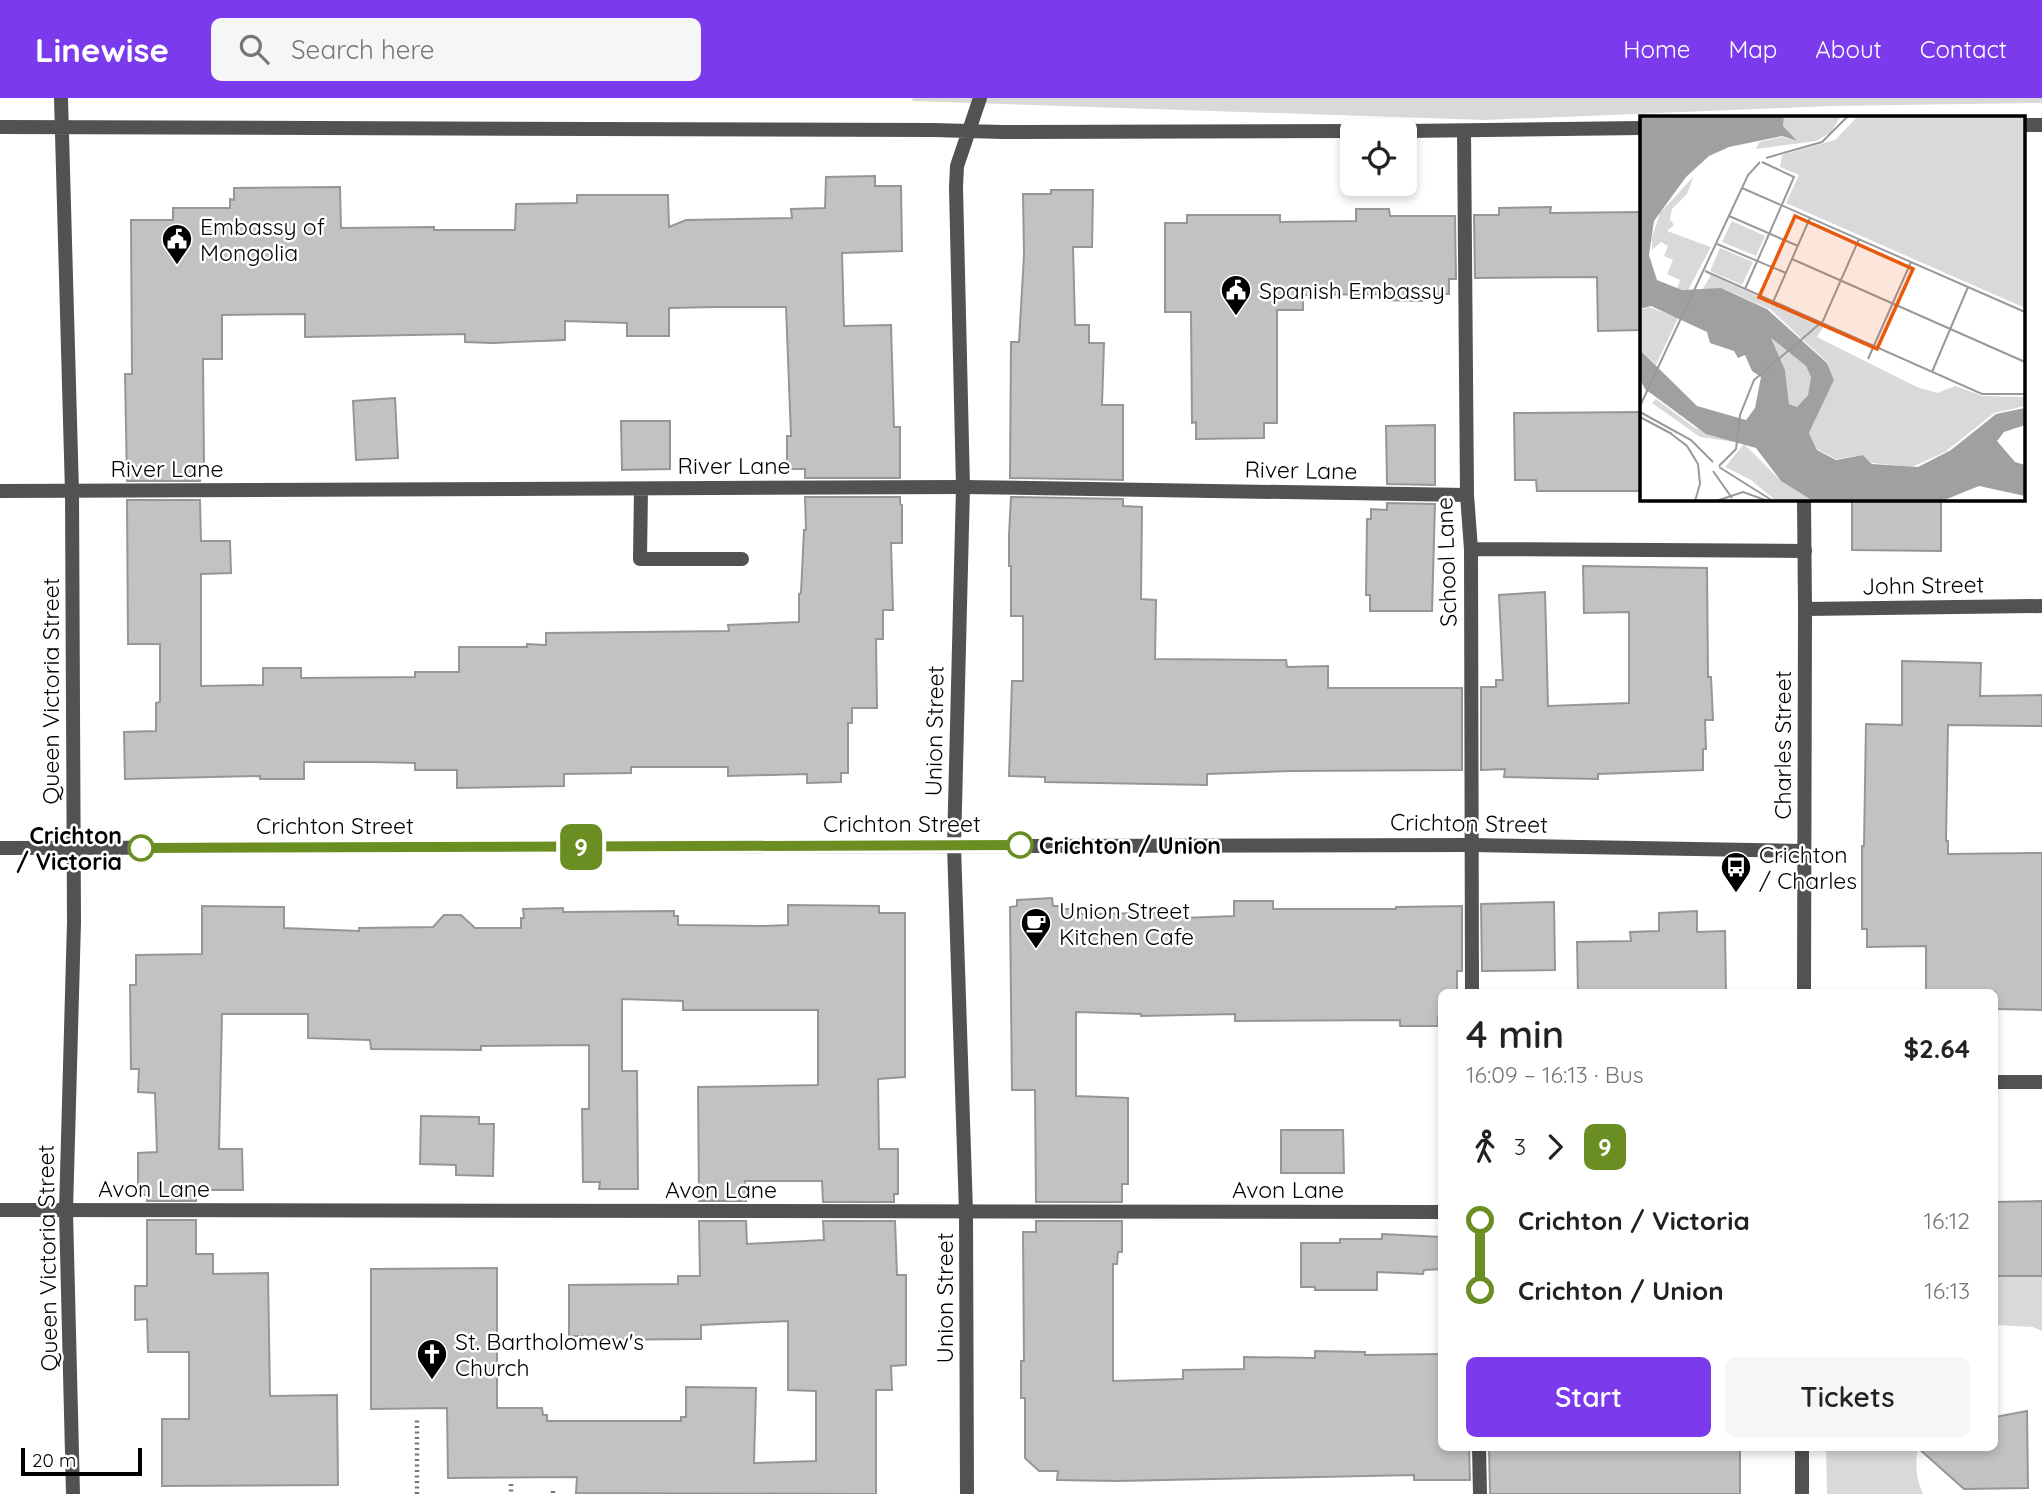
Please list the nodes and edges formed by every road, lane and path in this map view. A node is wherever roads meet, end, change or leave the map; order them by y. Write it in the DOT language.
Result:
graph roads {
  1 [pos="61,98"];
  2 [pos="980,98"];
  3 [pos="2024,125"];
  4 [pos="2042,125"];
  5 [pos="0,127"];
  6 [pos="61,127"];
  7 [pos="1640,128"];
  8 [pos="968,131"];
  9 [pos="1340,131"];
  10 [pos="1417,131"];
  11 [pos="1464,131"];
  12 [pos="963,487"];
  13 [pos="641,489"];
  14 [pos="0,491"];
  15 [pos="72,492"];
  16 [pos="1467,495"];
  17 [pos="1804,500"];
  18 [pos="1471,549"];
  19 [pos="1805,551"];
  20 [pos="742,559"];
  21 [pos="2042,606"];
  22 [pos="1805,609"];
  23 [pos="1472,845"];
  24 [pos="954,846"];
  25 [pos="0,848"];
  26 [pos="73,849"];
  27 [pos="1804,851"];
  28 [pos="1472,989"];
  29 [pos="1804,989"];
  30 [pos="1998,1082"];
  31 [pos="2042,1082"];
  32 [pos="0,1210"];
  33 [pos="66,1211"];
  34 [pos="967,1212"];
  35 [pos="1438,1212"];
  36 [pos="417,1417"];
  37 [pos="1479,1451"];
  38 [pos="1802,1451"];
  39 [pos="511,1484"];
  40 [pos="73,1494"];
  41 [pos="417,1494"];
  42 [pos="511,1494"];
  43 [pos="967,1494"];
  44 [pos="1480,1494"];
  45 [pos="1802,1494"];
  1 -- 6 [label="street, Queen Victoria Street"];
  2 -- 8 [label="street, Union Street"];
  3 -- 4 [label="street"];
  5 -- 6 [label="street"];
  6 -- 8 [label="street"];
  6 -- 15 [label="street, Queen Victoria Street"];
  7 -- 11 [label="street"];
  8 -- 9 [label="street"];
  8 -- 12 [label="street, Union Street"];
  10 -- 11 [label="street"];
  11 -- 16 [label="street, School Lane"];
  12 -- 13 [label="street, River Lane"];
  12 -- 16 [label="street, River Lane"];
  12 -- 24 [label="street, Union Street"];
  13 -- 15 [label="street, River Lane"];
  13 -- 20 [label="street"];
  14 -- 15 [label="street, River Lane"];
  15 -- 26 [label="street, Queen Victoria Street"];
  16 -- 18 [label="street, School Lane"];
  17 -- 19 [label="street, Charles Street"];
  18 -- 19 [label="street"];
  18 -- 23 [label="street, School Lane"];
  19 -- 22 [label="street, Charles Street"];
  21 -- 22 [label="street, John Street"];
  22 -- 27 [label="street, Charles Street"];
  23 -- 24 [label="street, Crichton Street"];
  23 -- 27 [label="street, Crichton Street"];
  23 -- 28 [label="street, School Lane"];
  24 -- 26 [label="street, Crichton Street"];
  24 -- 34 [label="street, Union Street"];
  25 -- 26 [label="street, Crichton Street"];
  26 -- 33 [label="street, Queen Victoria Street"];
  27 -- 29 [label="street, Charles Street"];
  30 -- 31 [label="street"];
  32 -- 33 [label="street, Avon Lane"];
  33 -- 34 [label="street, Avon Lane"];
  33 -- 40 [label="street, Queen Victoria Street"];
  34 -- 35 [label="street, Avon Lane"];
  34 -- 43 [label="street, Union Street"];
  36 -- 41 [label="path"];
  37 -- 44 [label="street"];
  38 -- 45 [label="street"];
  39 -- 42 [label="path"];
}
